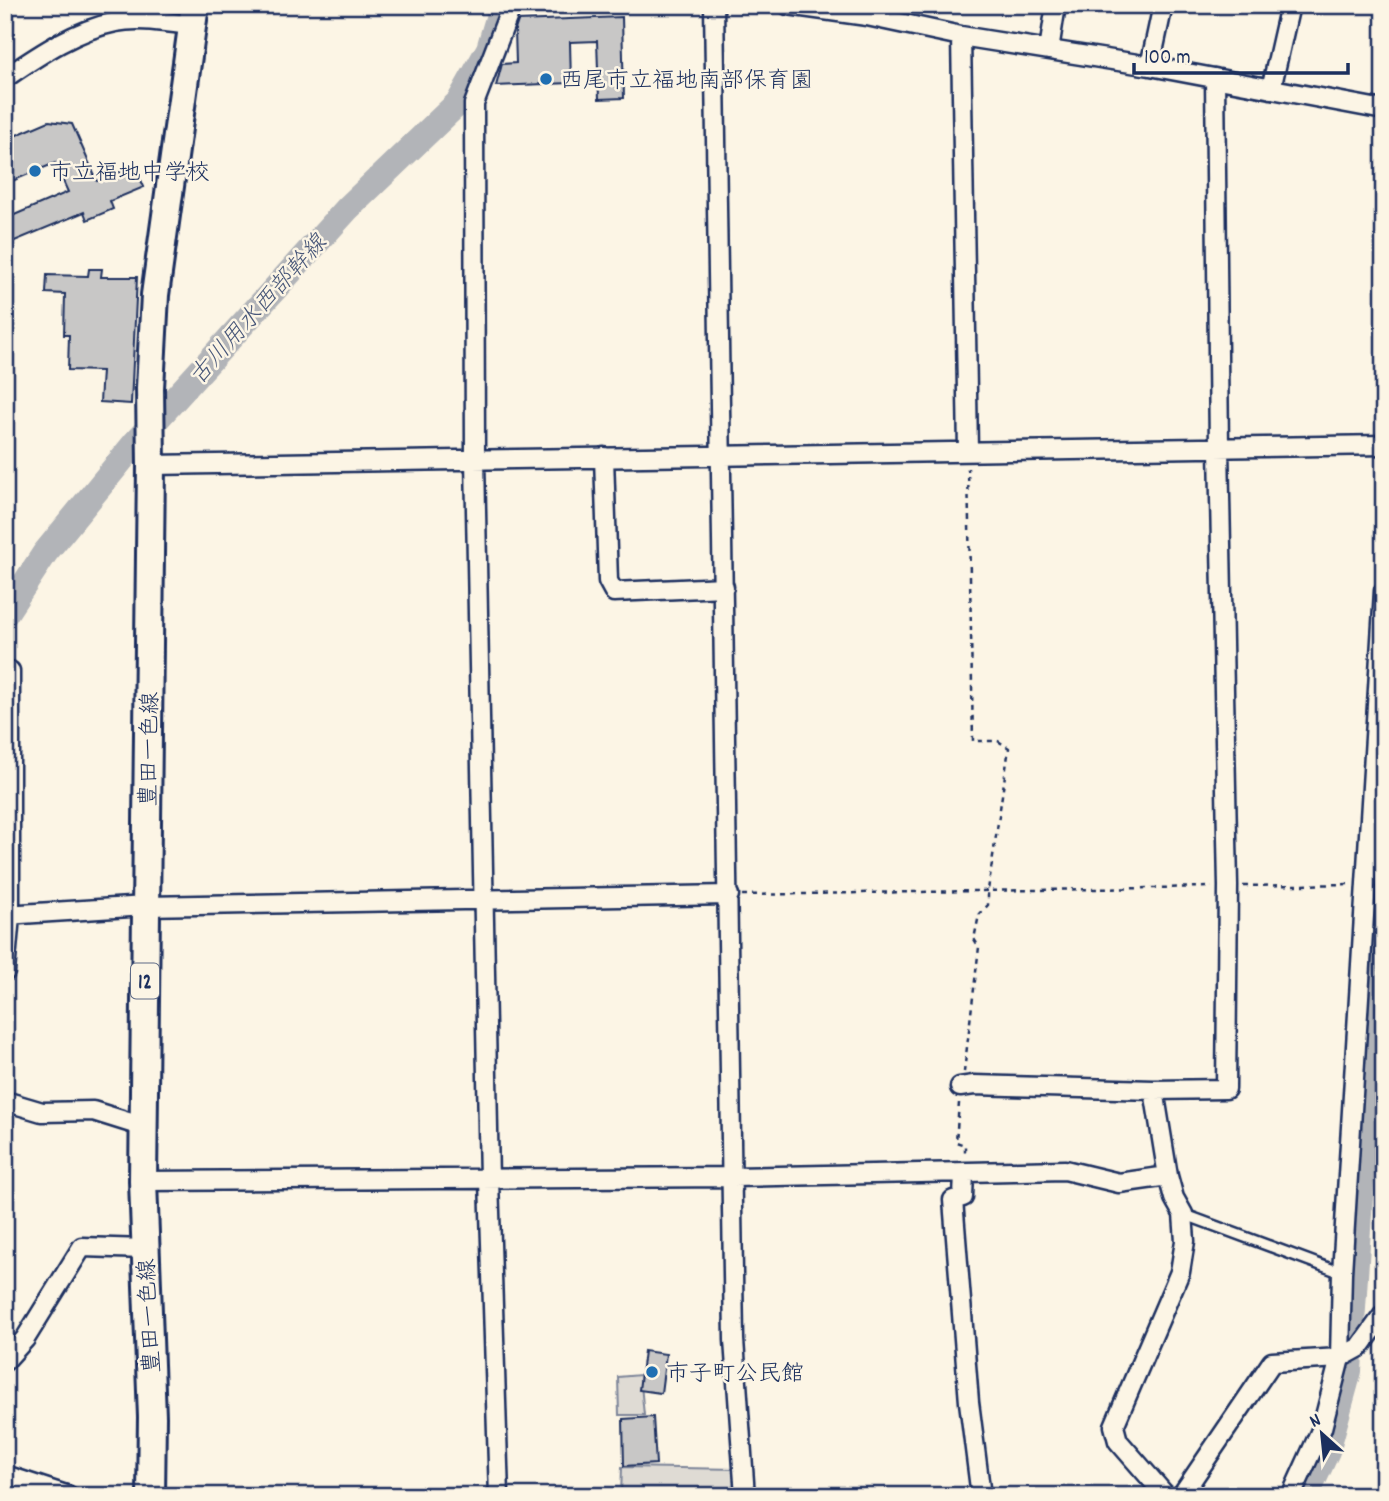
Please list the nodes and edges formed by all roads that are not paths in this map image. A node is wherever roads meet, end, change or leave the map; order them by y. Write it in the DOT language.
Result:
graph roads {
  1 [pos="512,5"];
  2 [pos="714,5"];
  3 [pos="788,5"];
  4 [pos="1056,5"];
  5 [pos="1163,5"];
  6 [pos="1290,5"];
  7 [pos="867,11"];
  8 [pos="194,15"];
  9 [pos="961,36"];
  10 [pos="1049,50"];
  11 [pos="1150,66"];
  12 [pos="5,78"];
  13 [pos="1215,78"];
  14 [pos="1271,89"];
  15 [pos="1384,110"];
  16 [pos="1384,445"];
  17 [pos="1219,448"];
  18 [pos="968,451"];
  19 [pos="722,455"];
  20 [pos="604,457"];
  21 [pos="475,459"];
  22 [pos="151,465"];
  23 [pos="724,587"];
  24 [pos="1384,591"];
  25 [pos="10,671"];
  26 [pos="729,895"];
  27 [pos="485,899"];
  28 [pos="146,906"];
  29 [pos="8,915"];
  30 [pos="5,972"];
  31 [pos="960,1087"];
  32 [pos="1154,1090"];
  33 [pos="5,1101"];
  34 [pos="144,1127"];
  35 [pos="964,1173"];
  36 [pos="1168,1176"];
  37 [pos="733,1177"];
  38 [pos="489,1180"];
  39 [pos="142,1181"];
  40 [pos="1183,1214"];
  41 [pos="145,1249"];
  42 [pos="1342,1273"];
  43 [pos="1384,1314"];
  44 [pos="1340,1358"];
  45 [pos="5,1361"];
  46 [pos="5,1475"];
  47 [pos="69,1496"];
  48 [pos="151,1496"];
  49 [pos="499,1496"];
  50 [pos="745,1496"];
  51 [pos="981,1496"];
  52 [pos="1166,1496"];
  53 [pos="1181,1496"];
  54 [pos="1291,1496"];
  1 -- 21 [label="street"];
  2 -- 19 [label="street"];
  3 -- 7 [label="street"];
  4 -- 10 [label="street"];
  5 -- 11 [label="street"];
  6 -- 14 [label="street"];
  7 -- 9 [label="street"];
  8 -- 12 [label="street"];
  8 -- 22 [label="main road, 豊田一色線 / 12"];
  9 -- 10 [label="street"];
  9 -- 18 [label="street"];
  10 -- 11 [label="street"];
  11 -- 13 [label="street"];
  13 -- 14 [label="street"];
  13 -- 17 [label="street"];
  14 -- 15 [label="street"];
  16 -- 17 [label="street"];
  17 -- 18 [label="street"];
  17 -- 32 [label="street"];
  18 -- 19 [label="street"];
  19 -- 20 [label="street"];
  19 -- 23 [label="street"];
  20 -- 21 [label="street"];
  20 -- 23 [label="street"];
  21 -- 22 [label="street"];
  21 -- 27 [label="street"];
  22 -- 28 [label="main road, 豊田一色線 / 12"];
  23 -- 26 [label="street"];
  24 -- 42 [label="street"];
  25 -- 29 [label="street"];
  26 -- 27 [label="street"];
  26 -- 37 [label="street"];
  27 -- 28 [label="street"];
  27 -- 38 [label="street"];
  28 -- 29 [label="street"];
  28 -- 34 [label="main road, 豊田一色線 / 12"];
  29 -- 30 [label="street"];
  31 -- 32 [label="street"];
  32 -- 36 [label="street"];
  33 -- 34 [label="street"];
  34 -- 39 [label="main road, 豊田一色線 / 12"];
  35 -- 36 [label="street"];
  35 -- 37 [label="street"];
  35 -- 51 [label="street"];
  36 -- 40 [label="street"];
  37 -- 38 [label="street"];
  37 -- 50 [label="street"];
  38 -- 39 [label="street"];
  38 -- 49 [label="street"];
  39 -- 41 [label="main road, 豊田一色線 / 12"];
  40 -- 42 [label="lane"];
  40 -- 52 [label="street"];
  41 -- 45 [label="street"];
  41 -- 48 [label="main road, 豊田一色線 / 12"];
  42 -- 44 [label="street"];
  43 -- 44 [label="street"];
  44 -- 53 [label="street"];
  44 -- 54 [label="street"];
  46 -- 47 [label="street"];
}
